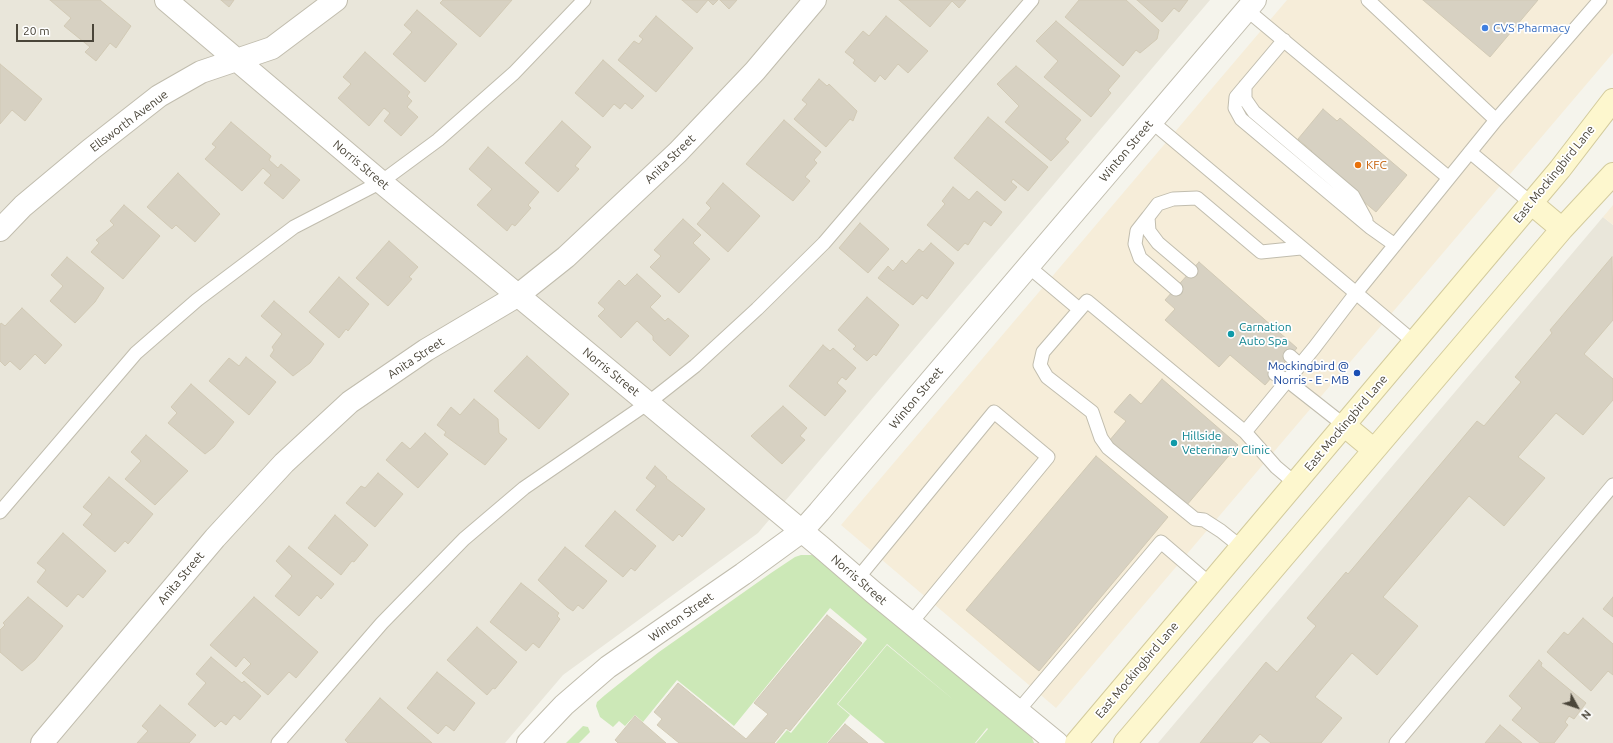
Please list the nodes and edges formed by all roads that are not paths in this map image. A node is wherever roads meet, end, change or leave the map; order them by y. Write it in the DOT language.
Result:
graph roads {
  1 [pos="166,0"];
  2 [pos="336,0"];
  3 [pos="584,0"];
  4 [pos="815,0"];
  5 [pos="1032,0"];
  6 [pos="1600,0"];
  7 [pos="1372,1"];
  8 [pos="1251,5"];
  9 [pos="1284,40"];
  10 [pos="237,59"];
  11 [pos="1613,100"];
  12 [pos="1496,120"];
  13 [pos="1152,122"];
  14 [pos="1470,152"];
  15 [pos="1613,174"];
  16 [pos="1449,178"];
  17 [pos="381,182"];
  18 [pos="1531,203"];
  19 [pos="1148,217"];
  20 [pos="1562,228"];
  21 [pos="0,230"];
  22 [pos="1395,245"];
  23 [pos="1301,248"];
  24 [pos="1029,266"];
  25 [pos="1191,271"];
  26 [pos="1176,289"];
  27 [pos="1356,293"];
  28 [pos="517,296"];
  29 [pos="1079,309"];
  30 [pos="1414,342"];
  31 [pos="1290,356"];
  32 [pos="1300,365"];
  33 [pos="1275,374"];
  34 [pos="1288,381"];
  35 [pos="648,403"];
  36 [pos="1344,425"];
  37 [pos="1245,432"];
  38 [pos="1374,450"];
  39 [pos="1295,482"];
  40 [pos="1613,485"];
  41 [pos="0,512"];
  42 [pos="802,531"];
  43 [pos="1241,548"];
  44 [pos="858,578"];
  45 [pos="1210,584"];
  46 [pos="911,623"];
  47 [pos="1018,711"];
  48 [pos="42,743"];
  49 [pos="278,743"];
  50 [pos="528,743"];
  51 [pos="1056,743"];
  52 [pos="1076,743"];
  53 [pos="1125,743"];
  54 [pos="1396,743"];
  1 -- 10 [label="street, Norris Street"];
  2 -- 10 [label="street, Ellsworth Avenue"];
  3 -- 17 [label="lane"];
  4 -- 28 [label="street, Anita Street"];
  5 -- 35 [label="lane"];
  6 -- 12 [label="lane"];
  7 -- 12 [label="lane"];
  8 -- 9 [label="lane"];
  8 -- 13 [label="street, Winton Street"];
  9 -- 16 [label="lane"];
  9 -- 22 [label="lane"];
  10 -- 17 [label="street, Norris Street"];
  10 -- 21 [label="street, Ellsworth Avenue"];
  11 -- 18 [label="main road, East Mockingbird Lane"];
  12 -- 14 [label="lane"];
  13 -- 23 [label="lane"];
  13 -- 24 [label="street, Winton Street"];
  14 -- 16 [label="lane"];
  14 -- 18 [label="lane"];
  15 -- 20 [label="main road"];
  16 -- 22 [label="lane"];
  17 -- 28 [label="street, Norris Street"];
  17 -- 41 [label="lane"];
  18 -- 20 [label="main road"];
  18 -- 30 [label="main road, East Mockingbird Lane"];
  19 -- 23 [label="lane"];
  19 -- 25 [label="lane"];
  19 -- 26 [label="lane"];
  20 -- 38 [label="main road"];
  22 -- 27 [label="lane"];
  23 -- 27 [label="lane"];
  24 -- 29 [label="lane"];
  24 -- 42 [label="street, Winton Street"];
  27 -- 30 [label="lane"];
  27 -- 32 [label="lane"];
  28 -- 35 [label="street, Norris Street"];
  28 -- 48 [label="street, Anita Street"];
  29 -- 37 [label="lane"];
  29 -- 43 [label="lane"];
  30 -- 36 [label="main road, East Mockingbird Lane"];
  31 -- 32 [label="lane"];
  32 -- 34 [label="lane"];
  33 -- 34 [label="lane"];
  34 -- 36 [label="lane"];
  34 -- 37 [label="lane"];
  35 -- 42 [label="street, Norris Street"];
  35 -- 49 [label="lane"];
  36 -- 38 [label="main road"];
  36 -- 39 [label="main road, East Mockingbird Lane"];
  37 -- 39 [label="lane"];
  38 -- 53 [label="main road"];
  39 -- 43 [label="main road, East Mockingbird Lane"];
  40 -- 54 [label="lane"];
  42 -- 44 [label="street, Norris Street"];
  42 -- 50 [label="street, Winton Street"];
  43 -- 45 [label="main road, East Mockingbird Lane"];
  44 -- 46 [label="street, Norris Street"];
  44 -- 46 [label="lane"];
  45 -- 47 [label="lane"];
  45 -- 52 [label="main road, East Mockingbird Lane"];
  46 -- 47 [label="street, Norris Street"];
  47 -- 51 [label="street, Norris Street"];
}
